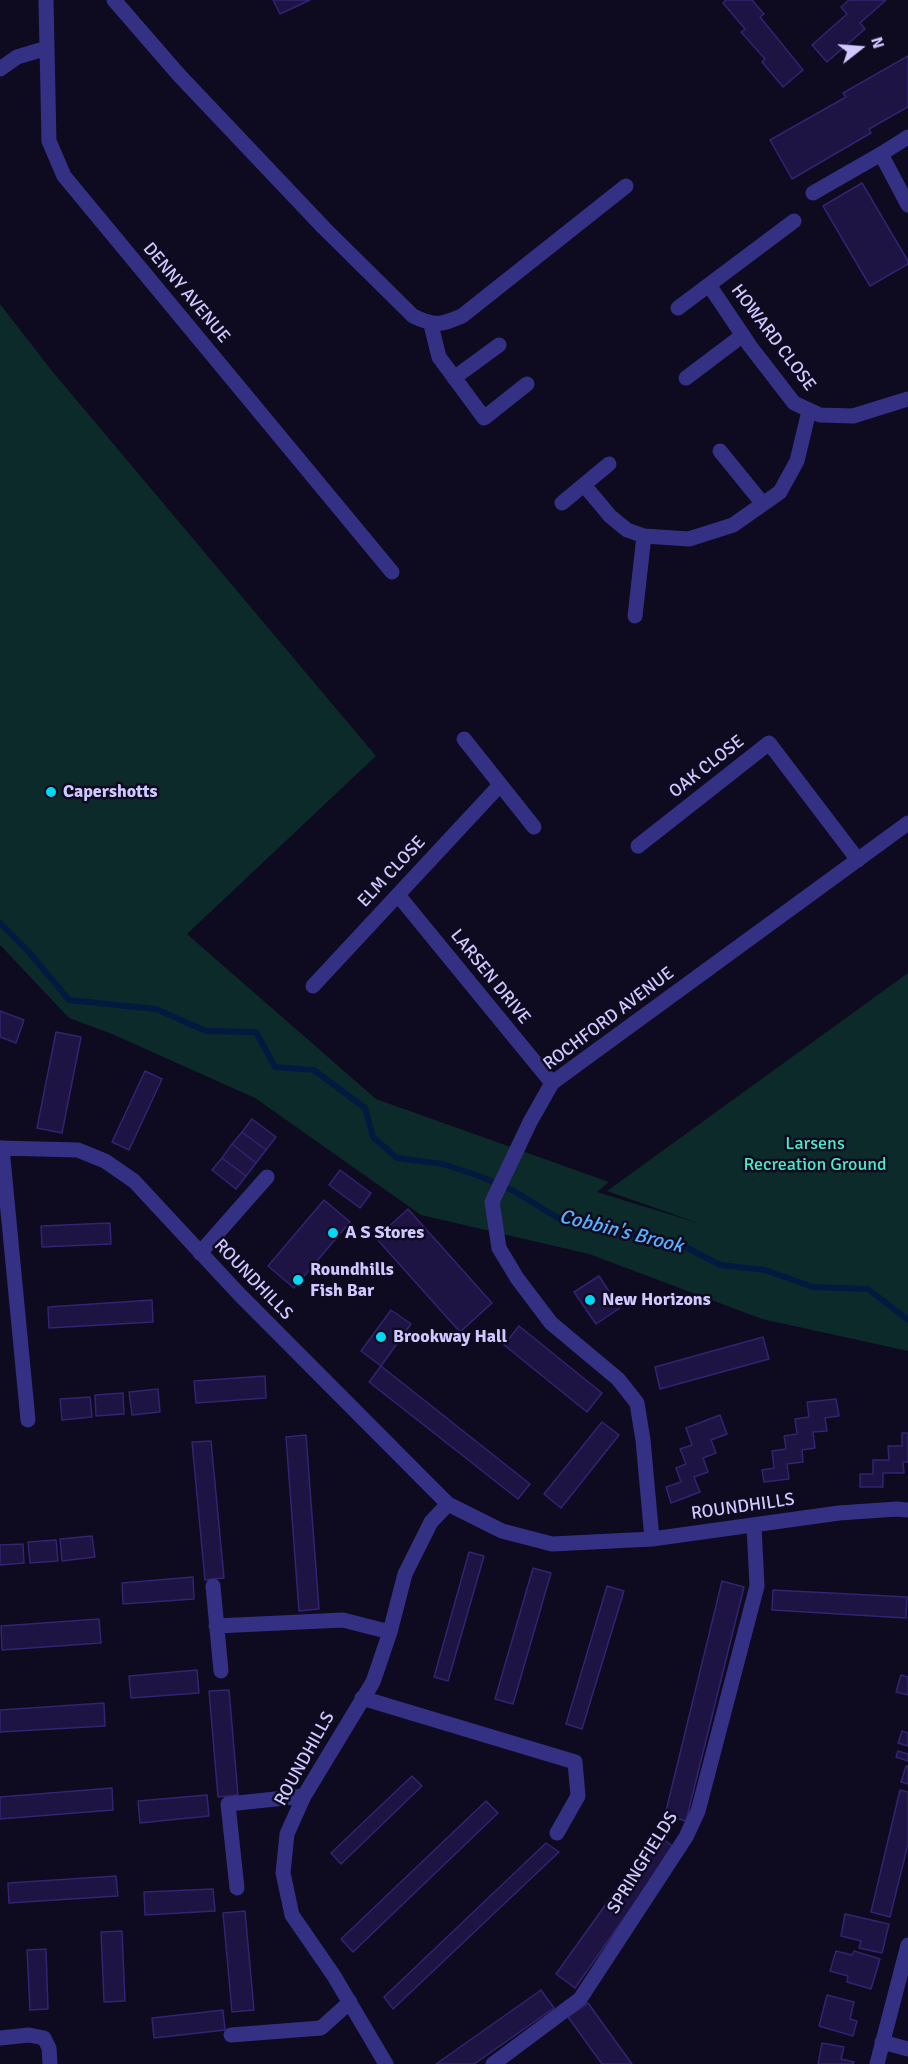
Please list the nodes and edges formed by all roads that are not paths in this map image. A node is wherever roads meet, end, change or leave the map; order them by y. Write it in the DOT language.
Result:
graph roads {
  1 [pos="46,0"];
  2 [pos="114,0"];
  3 [pos="47,48"];
  4 [pos="0,69"];
  5 [pos="908,137"];
  6 [pos="881,154"];
  7 [pos="627,186"];
  8 [pos="813,193"];
  9 [pos="908,205"];
  10 [pos="794,221"];
  11 [pos="709,285"];
  12 [pos="678,308"];
  13 [pos="431,325"];
  14 [pos="743,335"];
  15 [pos="499,345"];
  16 [pos="454,378"];
  17 [pos="686,378"];
  18 [pos="527,384"];
  19 [pos="908,399"];
  20 [pos="809,411"];
  21 [pos="720,451"];
  22 [pos="609,464"];
  23 [pos="584,485"];
  24 [pos="562,503"];
  25 [pos="764,504"];
  26 [pos="644,536"];
  27 [pos="392,572"];
  28 [pos="635,616"];
  29 [pos="464,739"];
  30 [pos="500,785"];
  31 [pos="908,823"];
  32 [pos="534,827"];
  33 [pos="638,846"];
  34 [pos="858,860"];
  35 [pos="398,895"];
  36 [pos="313,986"];
  37 [pos="552,1083"];
  38 [pos="1,1148"];
  39 [pos="267,1177"];
  40 [pos="200,1253"];
  41 [pos="28,1420"];
  42 [pos="448,1504"];
  43 [pos="908,1510"];
  44 [pos="754,1526"];
  45 [pos="652,1539"];
  46 [pos="213,1586"];
  47 [pos="216,1626"];
  48 [pos="390,1632"];
  49 [pos="221,1671"];
  50 [pos="362,1698"];
  51 [pos="304,1796"];
  52 [pos="557,1833"];
  53 [pos="237,1888"];
  54 [pos="908,1945"];
  55 [pos="350,2002"];
  56 [pos="231,2036"];
  57 [pos="0,2038"];
  58 [pos="882,2042"];
  59 [pos="908,2049"];
  60 [pos="50,2064"];
  61 [pos="386,2064"];
  62 [pos="493,2064"];
  63 [pos="876,2064"];
  1 -- 3 [label="street, DENNY AVENUE"];
  2 -- 13 [label="street"];
  3 -- 4 [label="street"];
  3 -- 27 [label="street, DENNY AVENUE"];
  5 -- 6 [label="street"];
  6 -- 8 [label="street"];
  6 -- 9 [label="street"];
  7 -- 13 [label="street"];
  10 -- 11 [label="street, HOWARD CLOSE"];
  11 -- 12 [label="street, HOWARD CLOSE"];
  11 -- 14 [label="street, HOWARD CLOSE"];
  13 -- 16 [label="street"];
  14 -- 17 [label="street"];
  14 -- 20 [label="street, HOWARD CLOSE"];
  15 -- 16 [label="street"];
  16 -- 18 [label="street"];
  19 -- 20 [label="street, HOWARD CLOSE"];
  20 -- 25 [label="street, HOWARD CLOSE"];
  21 -- 25 [label="street"];
  22 -- 23 [label="street"];
  23 -- 24 [label="street"];
  23 -- 26 [label="street, HOWARD CLOSE"];
  25 -- 26 [label="street, HOWARD CLOSE"];
  26 -- 28 [label="street"];
  29 -- 30 [label="street"];
  30 -- 32 [label="street"];
  30 -- 35 [label="street, ELM CLOSE"];
  31 -- 34 [label="street, ROCHFORD AVENUE"];
  33 -- 34 [label="street, OAK CLOSE"];
  34 -- 37 [label="street, ROCHFORD AVENUE"];
  35 -- 36 [label="street, ELM CLOSE"];
  35 -- 37 [label="street, LARSEN DRIVE"];
  37 -- 45 [label="street, ROCHFORD AVENUE"];
  38 -- 40 [label="street, ROUNDHILLS"];
  38 -- 41 [label="street"];
  39 -- 40 [label="street"];
  40 -- 42 [label="street, ROUNDHILLS"];
  42 -- 45 [label="street, ROUNDHILLS"];
  42 -- 48 [label="street, ROUNDHILLS"];
  43 -- 44 [label="street, ROUNDHILLS"];
  44 -- 45 [label="street, ROUNDHILLS"];
  44 -- 62 [label="street, SPRINGFIELDS"];
  46 -- 47 [label="street"];
  47 -- 48 [label="street"];
  47 -- 49 [label="street"];
  48 -- 50 [label="street, ROUNDHILLS"];
  50 -- 51 [label="street, ROUNDHILLS"];
  50 -- 52 [label="street"];
  51 -- 53 [label="street"];
  51 -- 55 [label="street, ROUNDHILLS"];
  54 -- 58 [label="street"];
  55 -- 56 [label="street"];
  55 -- 61 [label="street, ROUNDHILLS"];
  57 -- 60 [label="street"];
  58 -- 59 [label="street"];
  58 -- 63 [label="street"];
}
